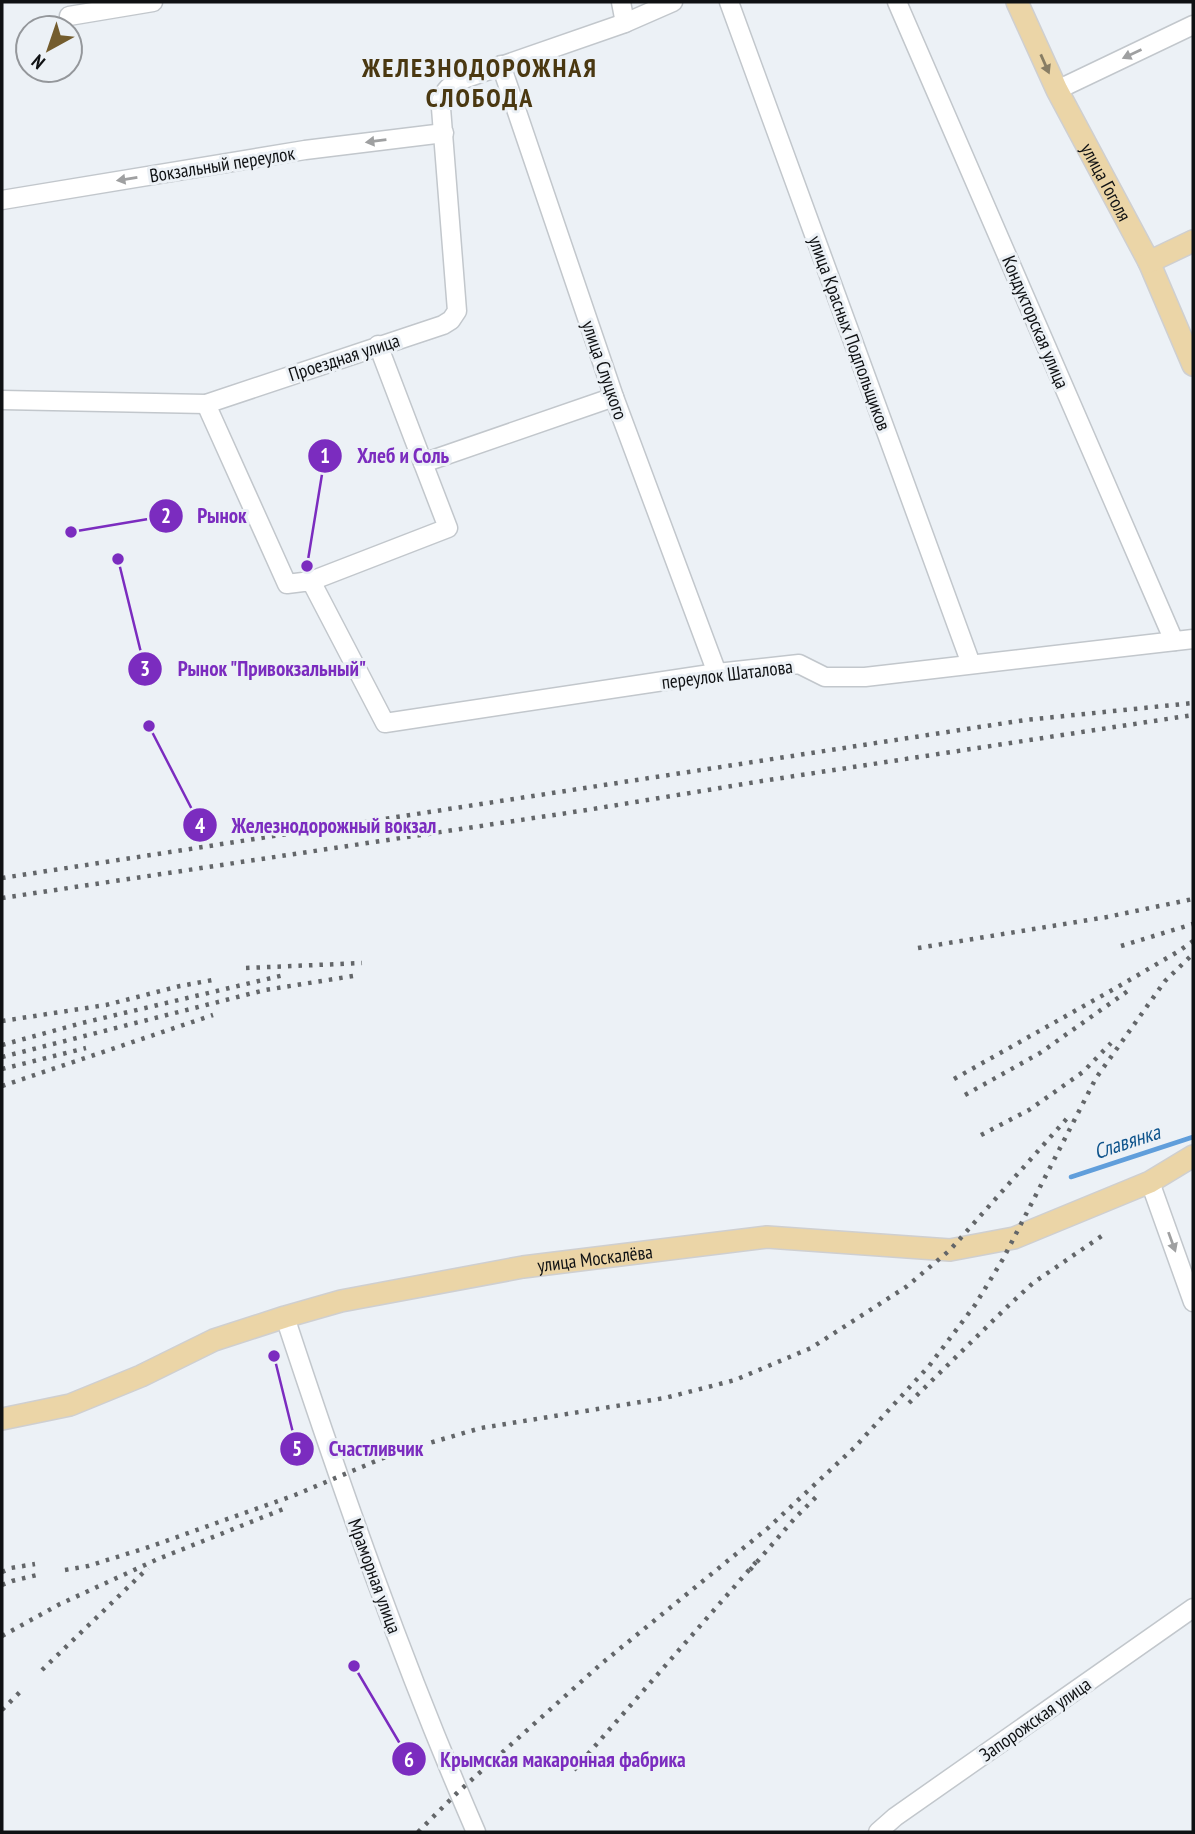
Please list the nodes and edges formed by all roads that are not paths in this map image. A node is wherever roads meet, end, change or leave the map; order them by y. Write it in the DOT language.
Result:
graph roads {
  1 [pos="153,2"];
  2 [pos="621,2"];
  3 [pos="673,2"];
  4 [pos="729,2"];
  5 [pos="897,2"];
  6 [pos="1017,2"];
  7 [pos="81,14"];
  8 [pos="625,23"];
  9 [pos="1193,25"];
  10 [pos="501,65"];
  11 [pos="1057,90"];
  12 [pos="444,133"];
  13 [pos="2,200"];
  14 [pos="1193,241"];
  15 [pos="1149,261"];
  16 [pos="378,345"];
  17 [pos="1193,365"];
  18 [pos="614,397"];
  19 [pos="2,400"];
  20 [pos="206,404"];
  21 [pos="424,463"];
  22 [pos="311,581"];
  23 [pos="1193,639"];
  24 [pos="1174,641"];
  25 [pos="971,664"];
  26 [pos="718,673"];
  27 [pos="1193,1156"];
  28 [pos="1150,1182"];
  29 [pos="1193,1302"];
  30 [pos="285,1317"];
  31 [pos="2,1419"];
  32 [pos="1193,1608"];
  33 [pos="475,1832"];
  34 [pos="878,1832"];
  1 -- 7 [label="street"];
  2 -- 8 [label="street"];
  3 -- 8 [label="street"];
  4 -- 25 [label="street, улица Красных Подпольщиков"];
  5 -- 24 [label="street, Кондукторская улица"];
  6 -- 11 [label="main road, улица Гоголя, one-way"];
  8 -- 10 [label="street"];
  9 -- 11 [label="street, one-way"];
  10 -- 12 [label="street, Проездная улица"];
  10 -- 18 [label="street, улица Слуцкого"];
  11 -- 15 [label="main road, улица Гоголя"];
  12 -- 13 [label="street, Вокзальный переулок, one-way"];
  12 -- 16 [label="street, Проездная улица"];
  14 -- 15 [label="main road"];
  15 -- 17 [label="main road, улица Гоголя"];
  16 -- 20 [label="street, Проездная улица"];
  16 -- 21 [label="street"];
  18 -- 21 [label="street"];
  18 -- 26 [label="street, улица Слуцкого"];
  19 -- 20 [label="street, Проездная улица"];
  20 -- 22 [label="street"];
  21 -- 22 [label="street"];
  22 -- 26 [label="street, переулок Шаталова"];
  23 -- 24 [label="street, переулок Шаталова"];
  24 -- 25 [label="street, переулок Шаталова"];
  25 -- 26 [label="street, переулок Шаталова"];
  27 -- 28 [label="main road, улица Москалёва"];
  28 -- 29 [label="street, one-way"];
  28 -- 30 [label="main road, улица Москалёва"];
  30 -- 31 [label="main road, улица Москалёва"];
  30 -- 33 [label="street, Мраморная улица"];
  32 -- 34 [label="street, Запорожская улица"];
}
